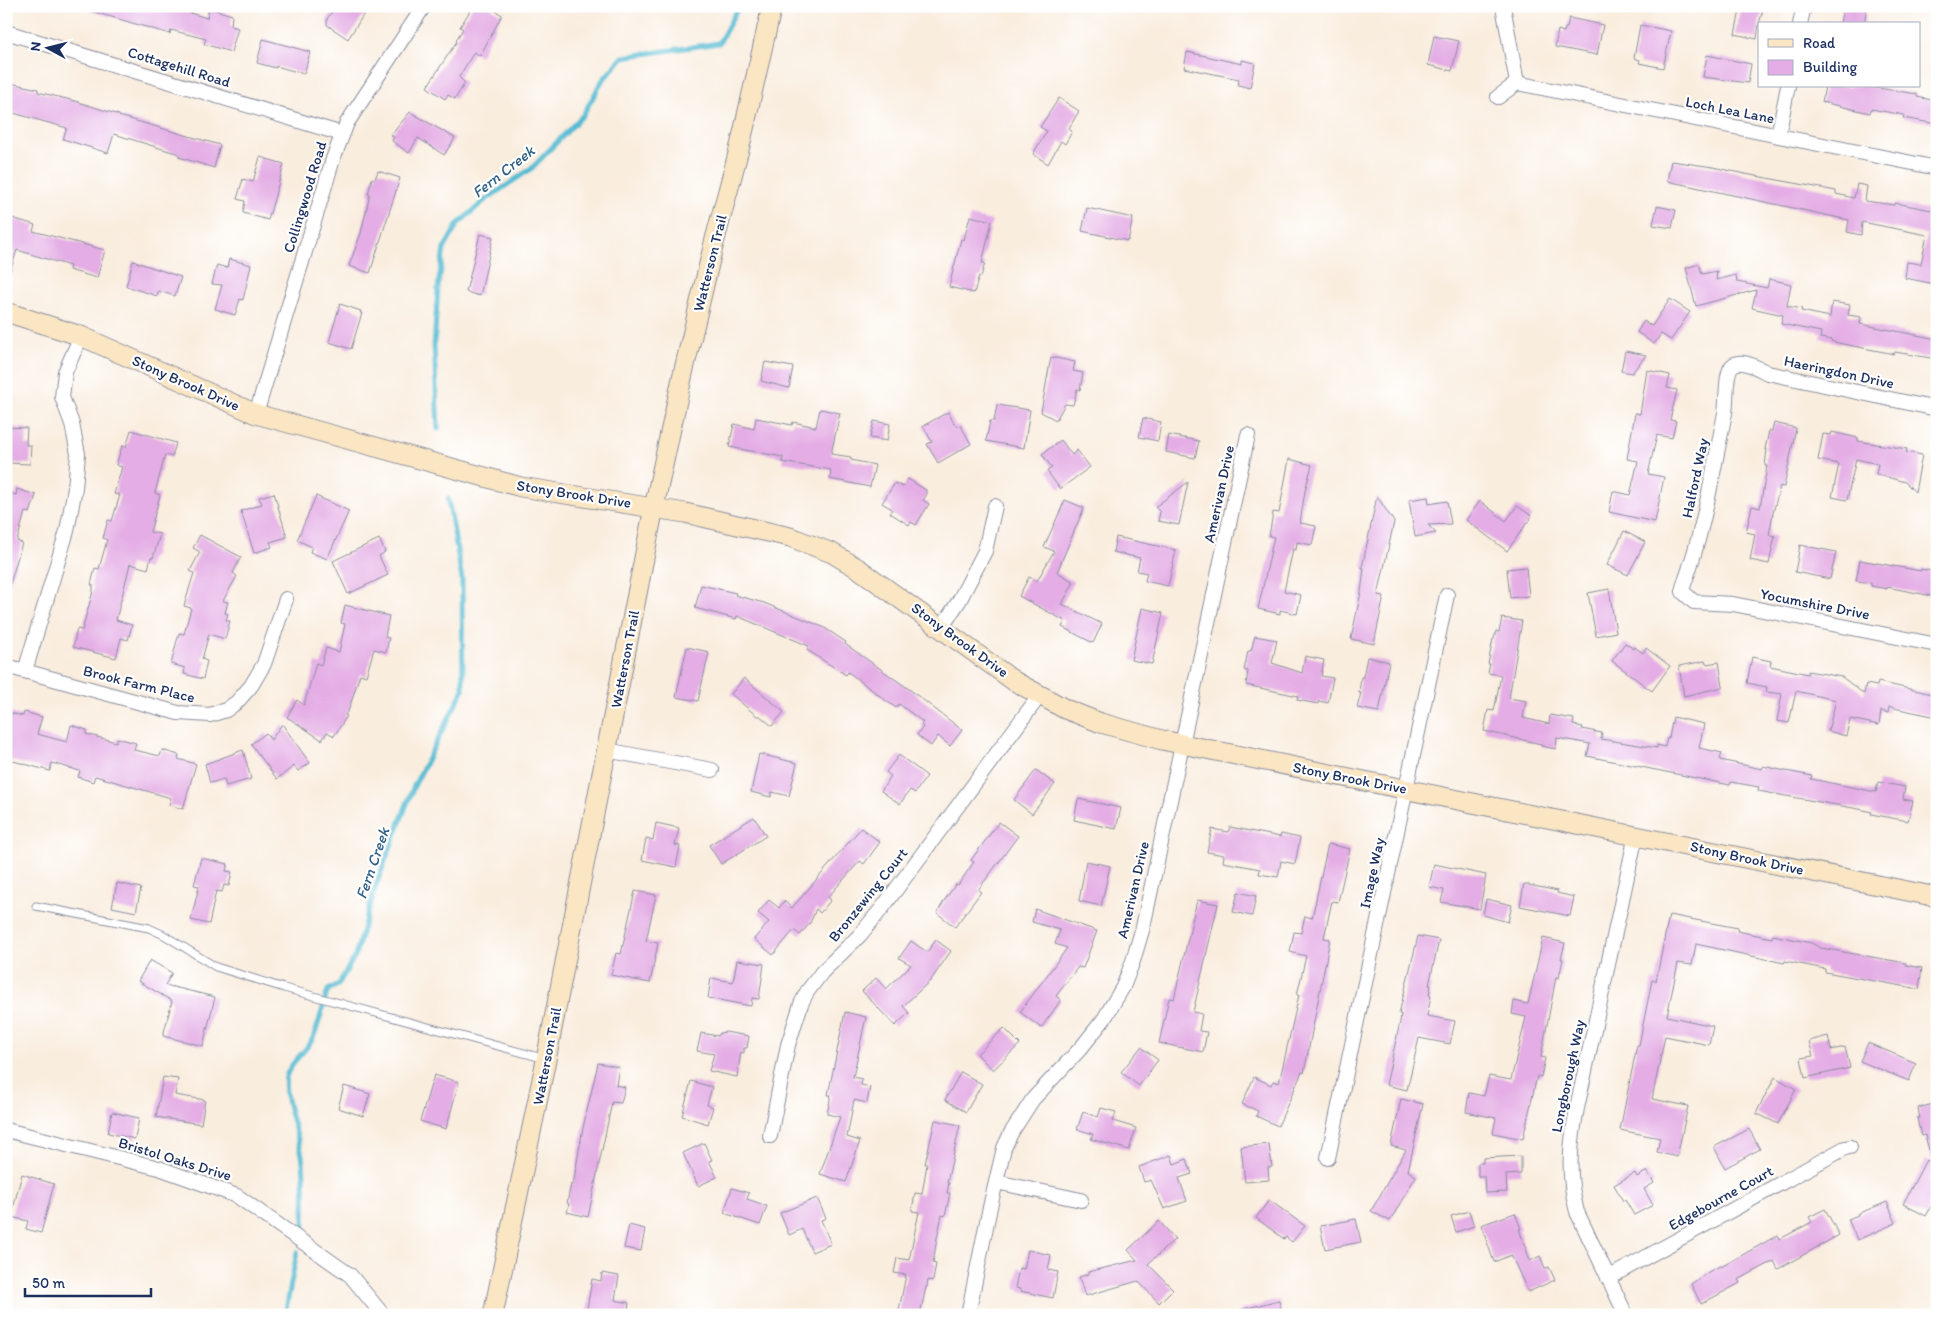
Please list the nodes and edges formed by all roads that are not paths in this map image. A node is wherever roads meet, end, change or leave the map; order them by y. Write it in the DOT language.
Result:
graph roads {
  1 [pos="424,6"];
  2 [pos="772,6"];
  3 [pos="1503,6"];
  4 [pos="1804,6"];
  5 [pos="1800,22"];
  6 [pos="6,32"];
  7 [pos="1517,83"];
  8 [pos="1788,88"];
  9 [pos="1498,97"];
  10 [pos="342,134"];
  11 [pos="1778,136"];
  12 [pos="1937,168"];
  13 [pos="6,312"];
  14 [pos="81,336"];
  15 [pos="1735,364"];
  16 [pos="1937,409"];
  17 [pos="256,414"];
  18 [pos="1248,435"];
  19 [pos="995,506"];
  20 [pos="654,507"];
  21 [pos="1447,595"];
  22 [pos="1688,597"];
  23 [pos="286,599"];
  24 [pos="942,627"];
  25 [pos="1937,645"];
  26 [pos="6,666"];
  27 [pos="25,671"];
  28 [pos="1040,695"];
  29 [pos="1182,743"];
  30 [pos="606,750"];
  31 [pos="712,770"];
  32 [pos="1406,789"];
  33 [pos="1636,836"];
  34 [pos="1937,897"];
  35 [pos="36,906"];
  36 [pos="546,1060"];
  37 [pos="6,1130"];
  38 [pos="770,1136"];
  39 [pos="1850,1147"];
  40 [pos="1328,1158"];
  41 [pos="996,1182"];
  42 [pos="1080,1200"];
  43 [pos="1608,1278"];
  44 [pos="383,1315"];
  45 [pos="493,1315"];
  46 [pos="968,1315"];
  47 [pos="1626,1315"];
  1 -- 10 [label="street, Collingwood Road"];
  2 -- 20 [label="street, Watterson Trail"];
  3 -- 7 [label="street"];
  4 -- 5 [label="street"];
  6 -- 10 [label="street, Cottagehill Road"];
  7 -- 9 [label="street"];
  7 -- 11 [label="street, Loch Lea Lane"];
  8 -- 11 [label="street"];
  10 -- 17 [label="street, Collingwood Road"];
  11 -- 12 [label="street, Loch Lea Lane"];
  13 -- 14 [label="street, Stony Brook Drive"];
  14 -- 17 [label="street, Stony Brook Drive"];
  14 -- 27 [label="street"];
  15 -- 16 [label="street, Haeringdon Drive"];
  15 -- 22 [label="street, Halford Way"];
  17 -- 20 [label="street, Stony Brook Drive"];
  18 -- 29 [label="street, Amerivan Drive"];
  19 -- 24 [label="street"];
  20 -- 24 [label="street, Stony Brook Drive"];
  20 -- 30 [label="street, Watterson Trail"];
  21 -- 32 [label="street, Image Way"];
  22 -- 25 [label="street, Yocumshire Drive"];
  23 -- 27 [label="street, Brook Farm Place"];
  24 -- 28 [label="street, Stony Brook Drive"];
  26 -- 27 [label="street, Brook Farm Place"];
  28 -- 29 [label="street, Stony Brook Drive"];
  28 -- 38 [label="street, Bronzewing Court"];
  29 -- 32 [label="street, Stony Brook Drive"];
  29 -- 41 [label="street, Amerivan Drive"];
  30 -- 31 [label="street"];
  30 -- 36 [label="street, Watterson Trail"];
  32 -- 33 [label="street, Stony Brook Drive"];
  32 -- 40 [label="street, Image Way"];
  33 -- 34 [label="street, Stony Brook Drive"];
  33 -- 43 [label="street, Longborough Way"];
  35 -- 36 [label="lane"];
  36 -- 45 [label="street, Watterson Trail"];
  37 -- 44 [label="street, Bristol Oaks Drive"];
  39 -- 43 [label="street, Edgebourne Court"];
  41 -- 42 [label="street"];
  41 -- 46 [label="street, Amerivan Drive"];
  43 -- 47 [label="street, Longborough Way"];
}
